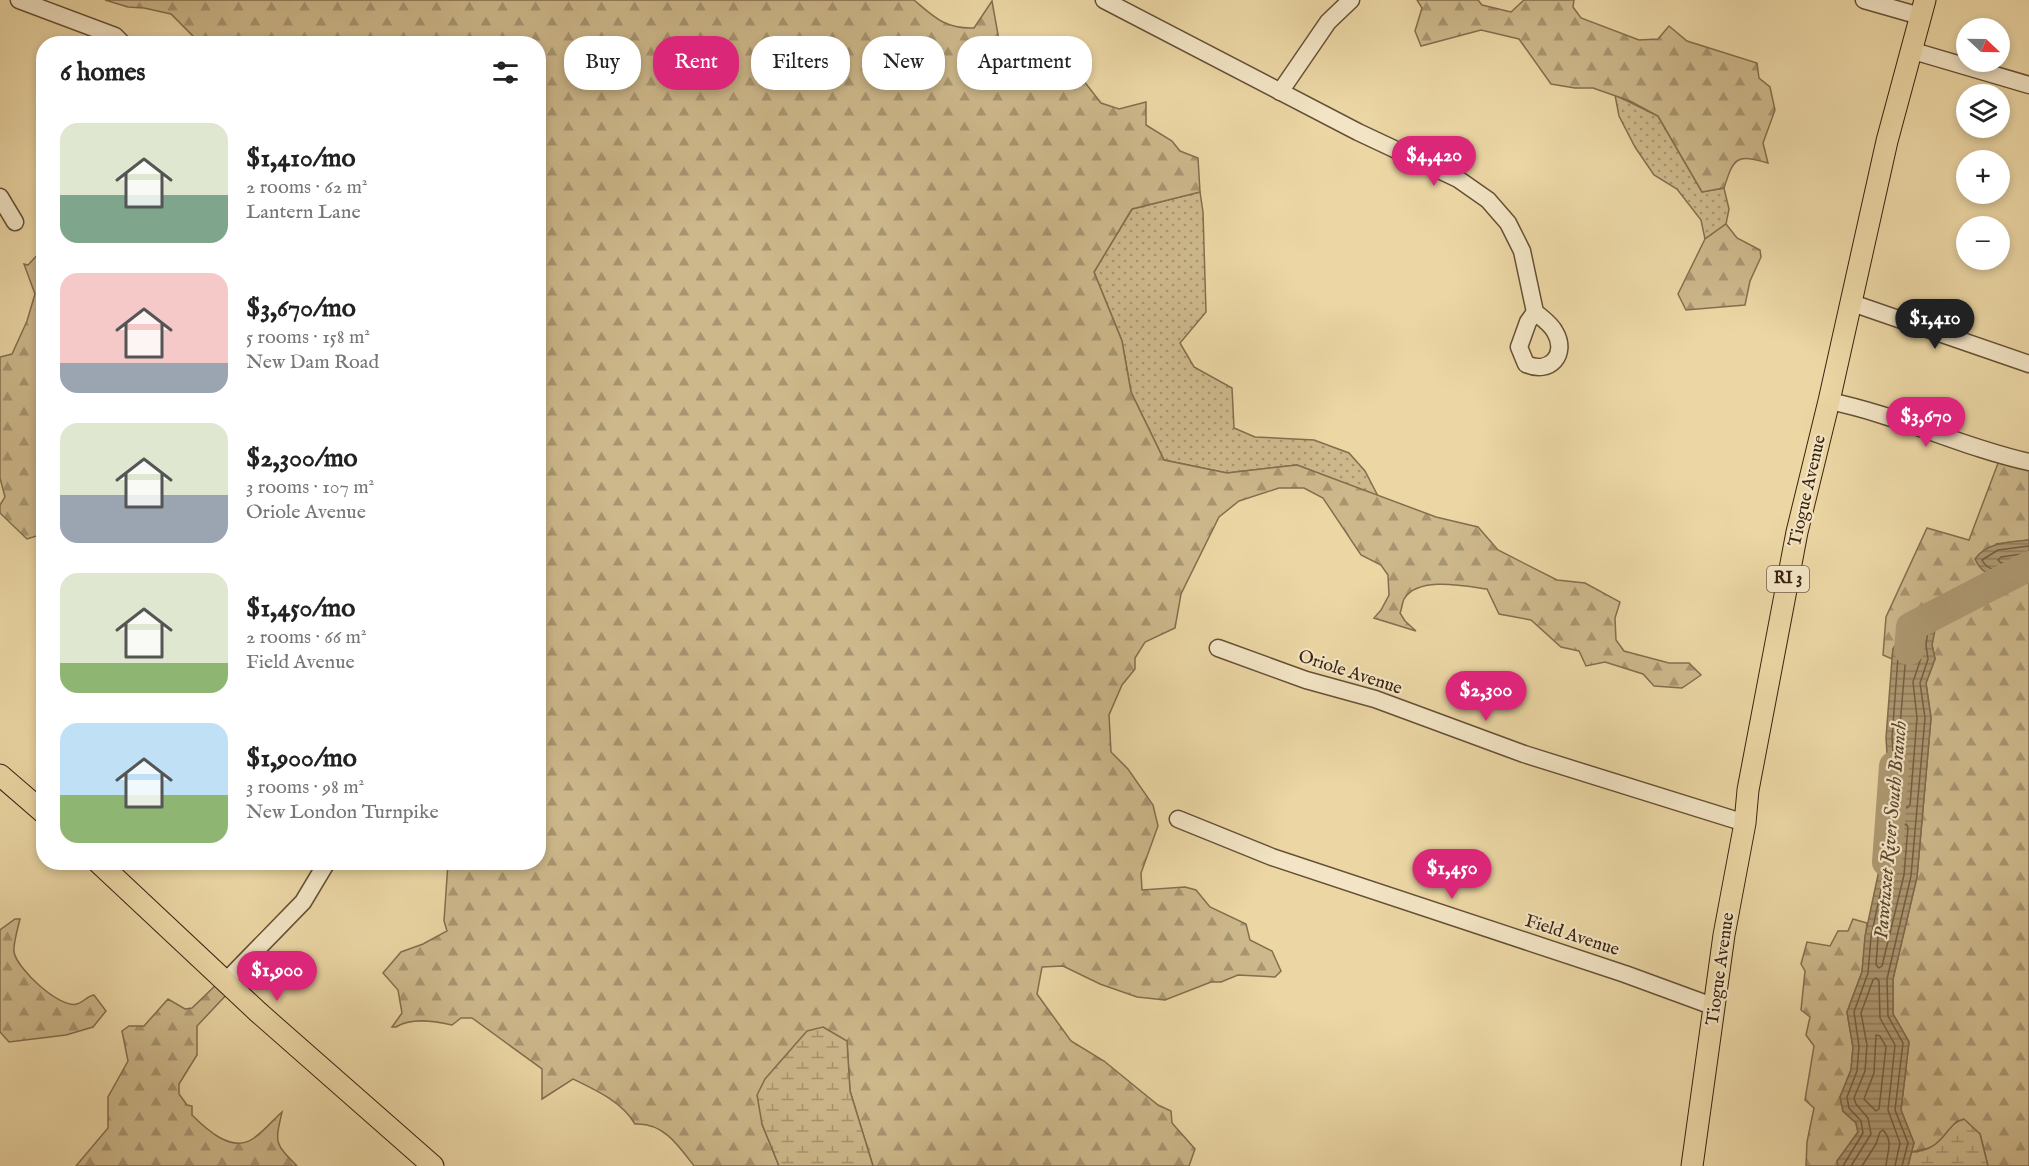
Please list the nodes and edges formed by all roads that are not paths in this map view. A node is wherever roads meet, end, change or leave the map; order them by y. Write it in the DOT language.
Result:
graph roads {
  1 [pos="19,0"];
  2 [pos="1104,0"];
  3 [pos="1351,0"];
  4 [pos="1864,0"];
  5 [pos="1922,8"];
  6 [pos="115,36"];
  7 [pos="1910,50"];
  8 [pos="2029,85"];
  9 [pos="1280,92"];
  10 [pos="0,197"];
  11 [pos="15,222"];
  12 [pos="1852,303"];
  13 [pos="1534,312"];
  14 [pos="2029,364"];
  15 [pos="1829,401"];
  16 [pos="2029,462"];
  17 [pos="1218,648"];
  18 [pos="0,775"];
  19 [pos="36,806"];
  20 [pos="1178,819"];
  21 [pos="1745,823"];
  22 [pos="107,870"];
  23 [pos="322,870"];
  24 [pos="226,981"];
  25 [pos="1715,1007"];
  26 [pos="433,1166"];
  27 [pos="1692,1166"];
  1 -- 6 [label="street"];
  2 -- 9 [label="street"];
  3 -- 9 [label="street"];
  4 -- 5 [label="street"];
  5 -- 7 [label="main road, Tiogue Avenue / RI 3"];
  7 -- 8 [label="street"];
  7 -- 12 [label="main road, Tiogue Avenue / RI 3"];
  9 -- 13 [label="street"];
  10 -- 11 [label="street"];
  12 -- 14 [label="street"];
  12 -- 15 [label="main road, Tiogue Avenue / RI 3"];
  15 -- 16 [label="street"];
  15 -- 21 [label="main road, Tiogue Avenue / RI 3"];
  17 -- 21 [label="street, Oriole Avenue"];
  18 -- 19 [label="main road"];
  20 -- 25 [label="street, Field Avenue"];
  21 -- 25 [label="main road, Tiogue Avenue / RI 3"];
  22 -- 24 [label="main road"];
  23 -- 24 [label="street"];
  24 -- 26 [label="main road"];
  25 -- 27 [label="main road, Tiogue Avenue / RI 3"];
}
